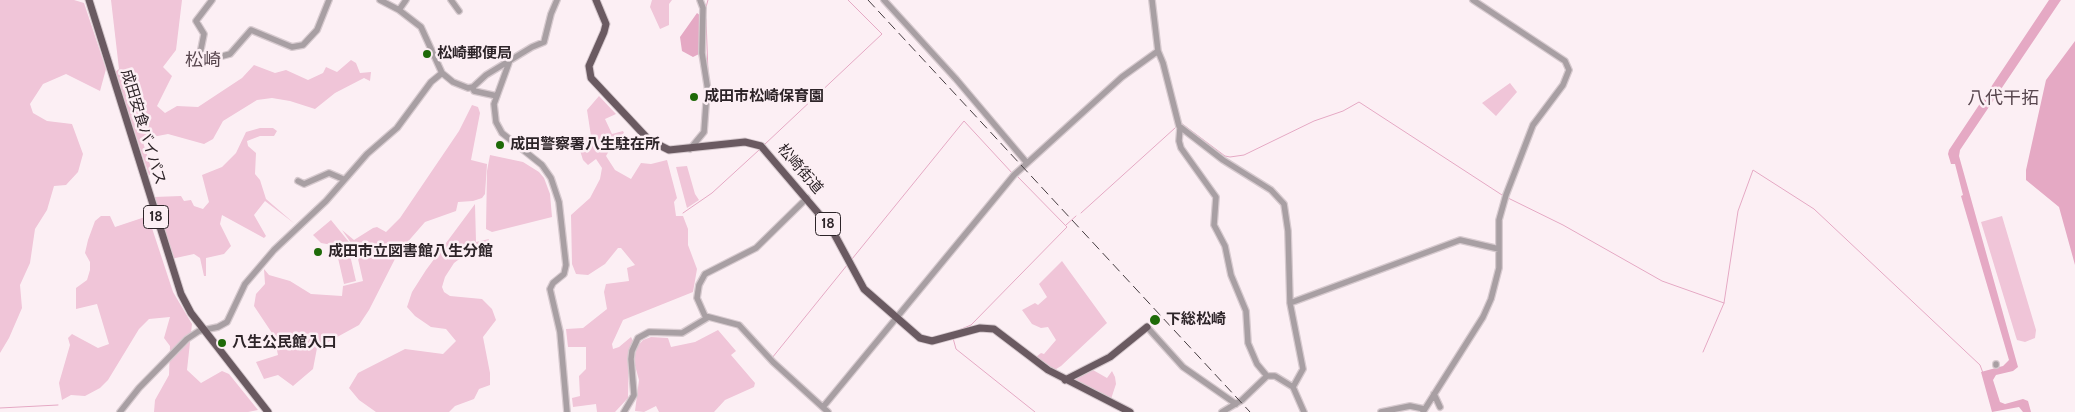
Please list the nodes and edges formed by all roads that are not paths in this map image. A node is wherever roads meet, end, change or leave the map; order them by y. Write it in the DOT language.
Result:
graph roads {
  1 [pos="89,0"];
  2 [pos="212,0"];
  3 [pos="329,0"];
  4 [pos="380,0"];
  5 [pos="406,0"];
  6 [pos="451,0"];
  7 [pos="557,0"];
  8 [pos="596,0"];
  9 [pos="700,0"];
  10 [pos="884,0"];
  11 [pos="1152,0"];
  12 [pos="1473,0"];
  13 [pos="399,10"];
  14 [pos="459,11"];
  15 [pos="1158,51"];
  16 [pos="510,60"];
  17 [pos="442,73"];
  18 [pos="473,87"];
  19 [pos="497,96"];
  20 [pos="1180,128"];
  21 [pos="690,149"];
  22 [pos="1027,163"];
  23 [pos="344,180"];
  24 [pos="298,181"];
  25 [pos="807,198"];
  26 [pos="1499,249"];
  27 [pos="1290,303"];
  28 [pos="707,318"];
  29 [pos="897,320"];
  30 [pos="1147,327"];
  31 [pos="205,330"];
  32 [pos="1267,376"];
  33 [pos="1066,380"];
  34 [pos="1293,387"];
  35 [pos="1434,394"];
  36 [pos="1236,404"];
  37 [pos="1440,407"];
  38 [pos="826,410"];
  39 [pos="1423,411"];
  40 [pos="120,412"];
  41 [pos="268,412"];
  42 [pos="567,412"];
  43 [pos="624,412"];
  44 [pos="1130,412"];
  45 [pos="1222,412"];
  46 [pos="1304,412"];
  47 [pos="1381,412"];
  1 -- 31 [label="main road, 成田安食バイパス / 18"];
  2 -- 3 [label="street"];
  4 -- 13 [label="street"];
  5 -- 13 [label="street"];
  6 -- 14 [label="street"];
  7 -- 16 [label="street"];
  8 -- 21 [label="main road, 松崎街道 / 18"];
  9 -- 21 [label="street"];
  10 -- 22 [label="street"];
  11 -- 15 [label="street"];
  12 -- 26 [label="street"];
  13 -- 17 [label="street"];
  15 -- 20 [label="street"];
  15 -- 22 [label="street"];
  16 -- 18 [label="street"];
  16 -- 19 [label="street"];
  17 -- 18 [label="street"];
  17 -- 23 [label="street"];
  18 -- 19 [label="street"];
  19 -- 42 [label="street"];
  20 -- 27 [label="street"];
  20 -- 32 [label="street"];
  21 -- 25 [label="main road, 松崎街道 / 18"];
  22 -- 29 [label="street"];
  23 -- 24 [label="street"];
  23 -- 31 [label="street"];
  25 -- 28 [label="street"];
  25 -- 29 [label="main road, 松崎街道 / 18"];
  26 -- 27 [label="street"];
  26 -- 35 [label="street"];
  27 -- 34 [label="street"];
  28 -- 38 [label="street"];
  28 -- 43 [label="street"];
  29 -- 33 [label="main road, 松崎街道 / 18"];
  29 -- 38 [label="street"];
  30 -- 33 [label="main road"];
  30 -- 36 [label="street"];
  31 -- 40 [label="street"];
  31 -- 41 [label="main road, 成田安食バイパス / 18"];
  32 -- 34 [label="street"];
  32 -- 36 [label="street"];
  33 -- 44 [label="main road, 松崎街道 / 18"];
  34 -- 46 [label="street"];
  35 -- 37 [label="street"];
  35 -- 39 [label="street"];
  36 -- 45 [label="street"];
  39 -- 47 [label="street"];
}
